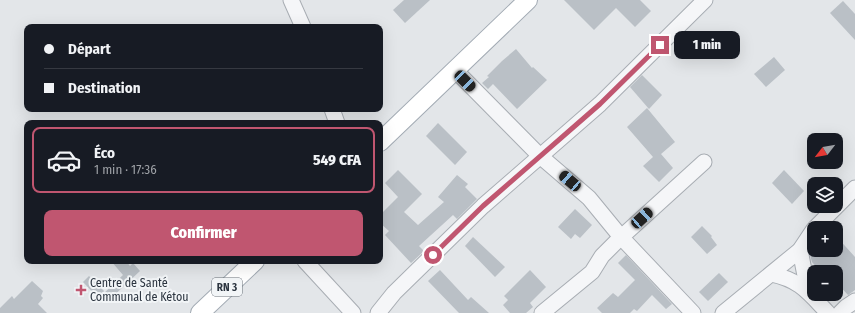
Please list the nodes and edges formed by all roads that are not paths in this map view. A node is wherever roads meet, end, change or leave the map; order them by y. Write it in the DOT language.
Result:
graph roads {
  1 [pos="291,0"];
  2 [pos="528,0"];
  3 [pos="705,0"];
  4 [pos="302,24"];
  5 [pos="455,70"];
  6 [pos="383,139"];
  7 [pos="540,156"];
  8 [pos="704,162"];
  9 [pos="855,188"];
  10 [pos="821,221"];
  11 [pos="621,237"];
  12 [pos="807,240"];
  13 [pos="800,250"];
  14 [pos="252,264"];
  15 [pos="308,264"];
  16 [pos="771,274"];
  17 [pos="807,286"];
  18 [pos="807,290"];
  19 [pos="817,301"];
  20 [pos="855,301"];
  21 [pos="200,313"];
  22 [pos="352,313"];
  23 [pos="378,313"];
  24 [pos="542,313"];
  25 [pos="693,313"];
  26 [pos="723,313"];
  27 [pos="828,313"];
  28 [pos="840,313"];
  1 -- 4 [label="street"];
  2 -- 5 [label="main road"];
  3 -- 7 [label="street"];
  5 -- 6 [label="main road"];
  5 -- 7 [label="street"];
  7 -- 11 [label="street"];
  7 -- 23 [label="street"];
  8 -- 11 [label="street"];
  9 -- 10 [label="street"];
  11 -- 24 [label="street"];
  11 -- 25 [label="street"];
  12 -- 13 [label="street"];
  13 -- 16 [label="street"];
  13 -- 17 [label="street"];
  14 -- 21 [label="main road, RN 3"];
  15 -- 22 [label="street"];
  16 -- 18 [label="street"];
  16 -- 26 [label="street"];
  19 -- 27 [label="street"];
  20 -- 28 [label="street"];
}
